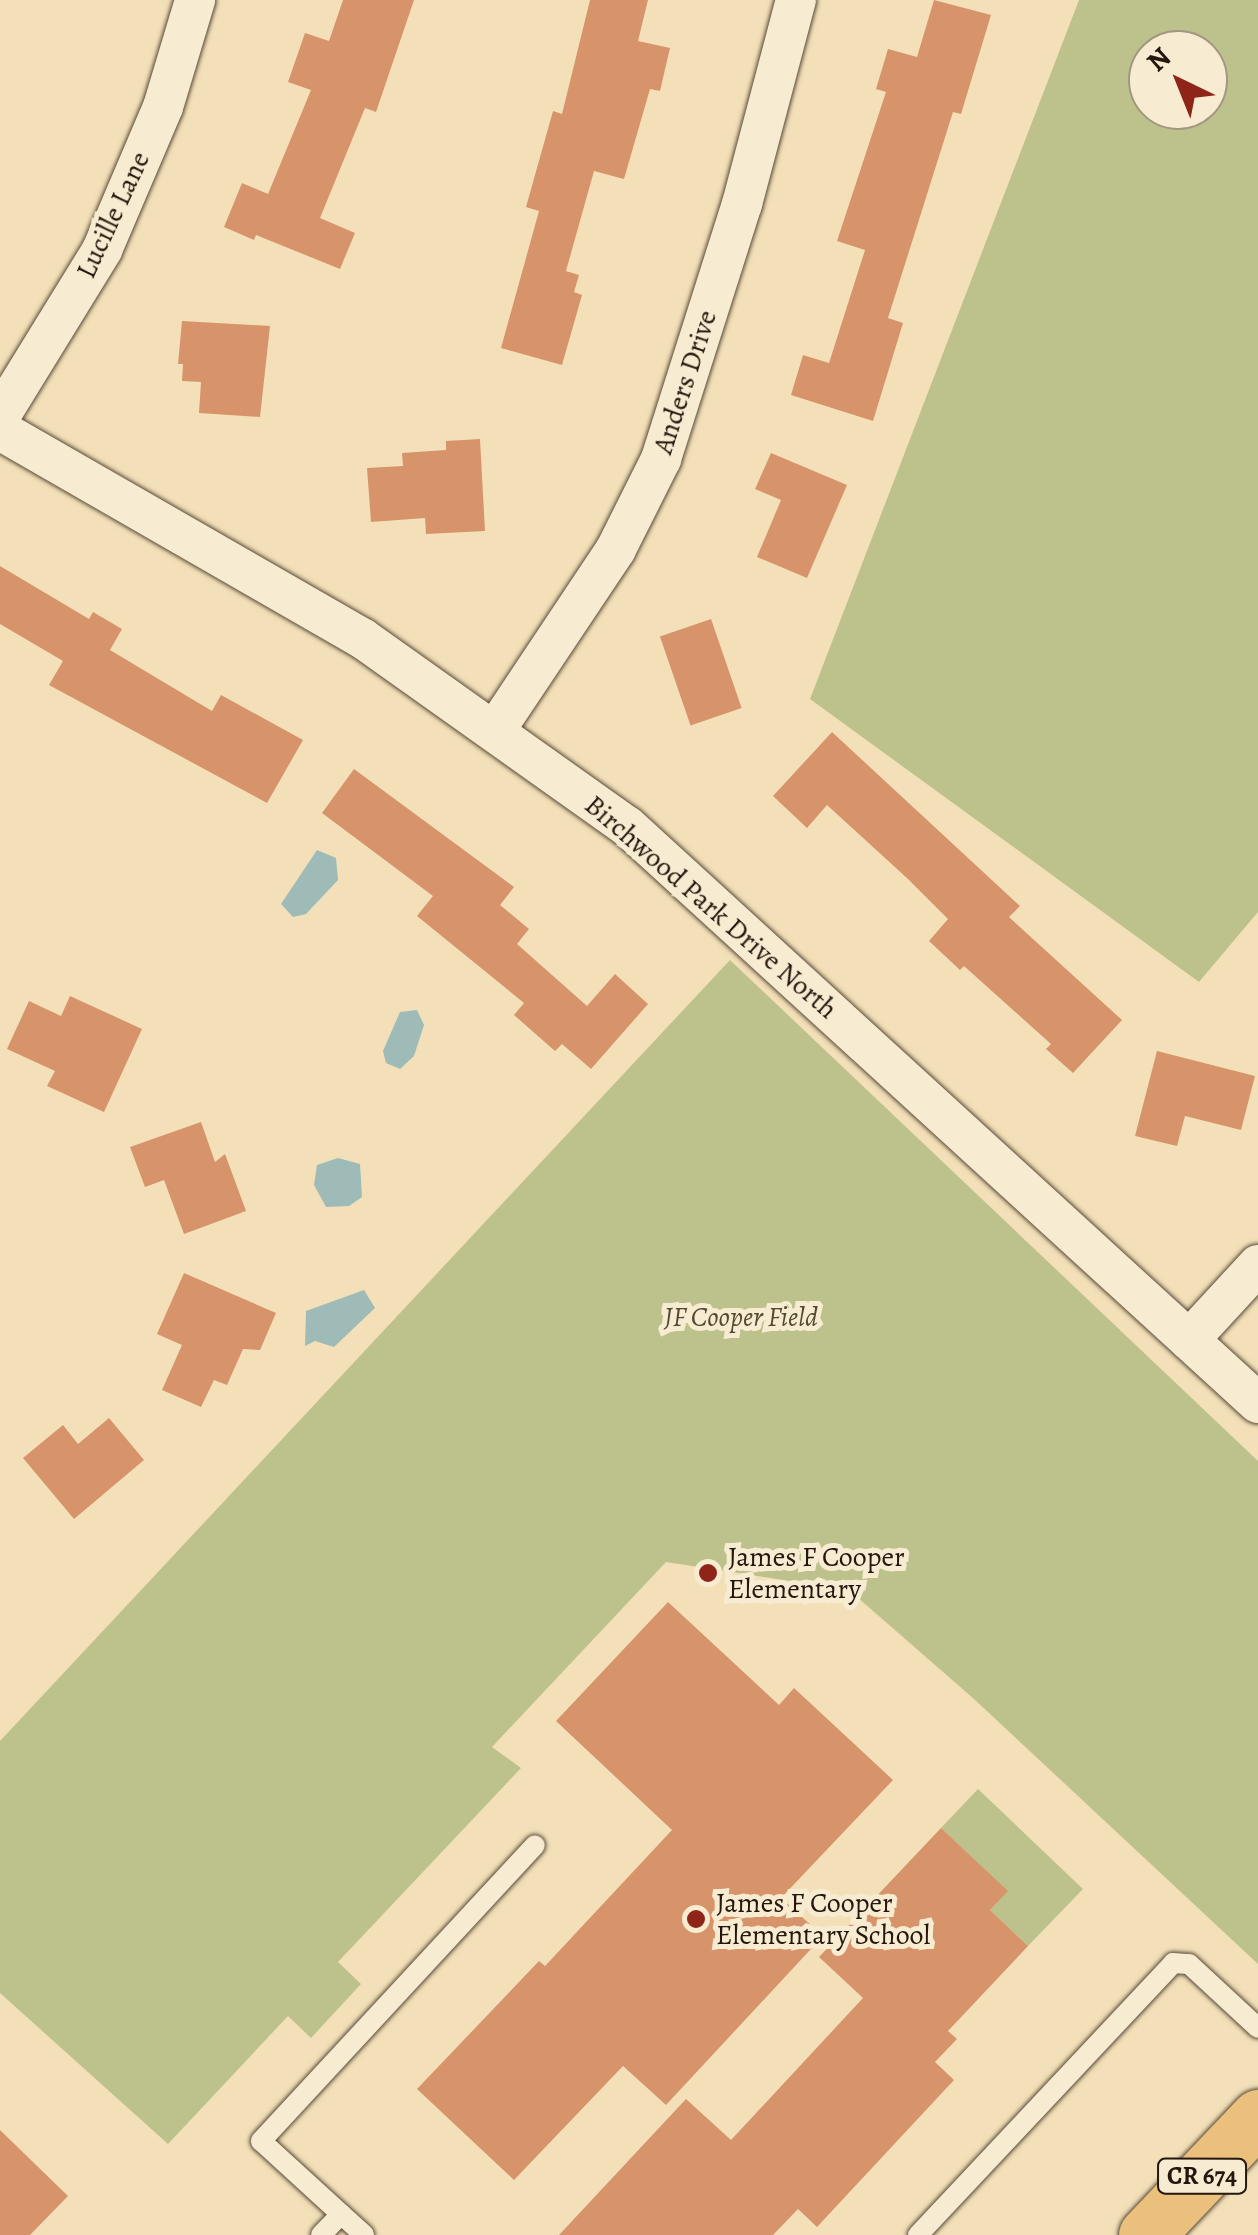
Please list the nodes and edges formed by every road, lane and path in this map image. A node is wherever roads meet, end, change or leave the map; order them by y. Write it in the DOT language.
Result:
graph roads {
  1 [pos="195,0"];
  2 [pos="796,0"];
  3 [pos="0,416"];
  4 [pos="0,430"];
  5 [pos="496,729"];
  6 [pos="1258,1265"];
  7 [pos="1189,1340"];
  8 [pos="1258,1403"];
  9 [pos="535,1845"];
  10 [pos="1258,2028"];
  11 [pos="1258,2118"];
  12 [pos="341,2214"];
  13 [pos="321,2235"];
  14 [pos="364,2235"];
  15 [pos="918,2235"];
  16 [pos="1146,2235"];
  1 -- 3 [label="street, Lucille Lane"];
  2 -- 5 [label="street, Anders Drive"];
  4 -- 5 [label="street, Birchwood Park Drive North"];
  5 -- 7 [label="street, Birchwood Park Drive North"];
  6 -- 7 [label="street"];
  7 -- 8 [label="street, Birchwood Park Drive North"];
  9 -- 12 [label="lane"];
  10 -- 15 [label="lane"];
  11 -- 16 [label="main road, CR 674"];
  12 -- 13 [label="lane"];
  12 -- 14 [label="lane"];
}
